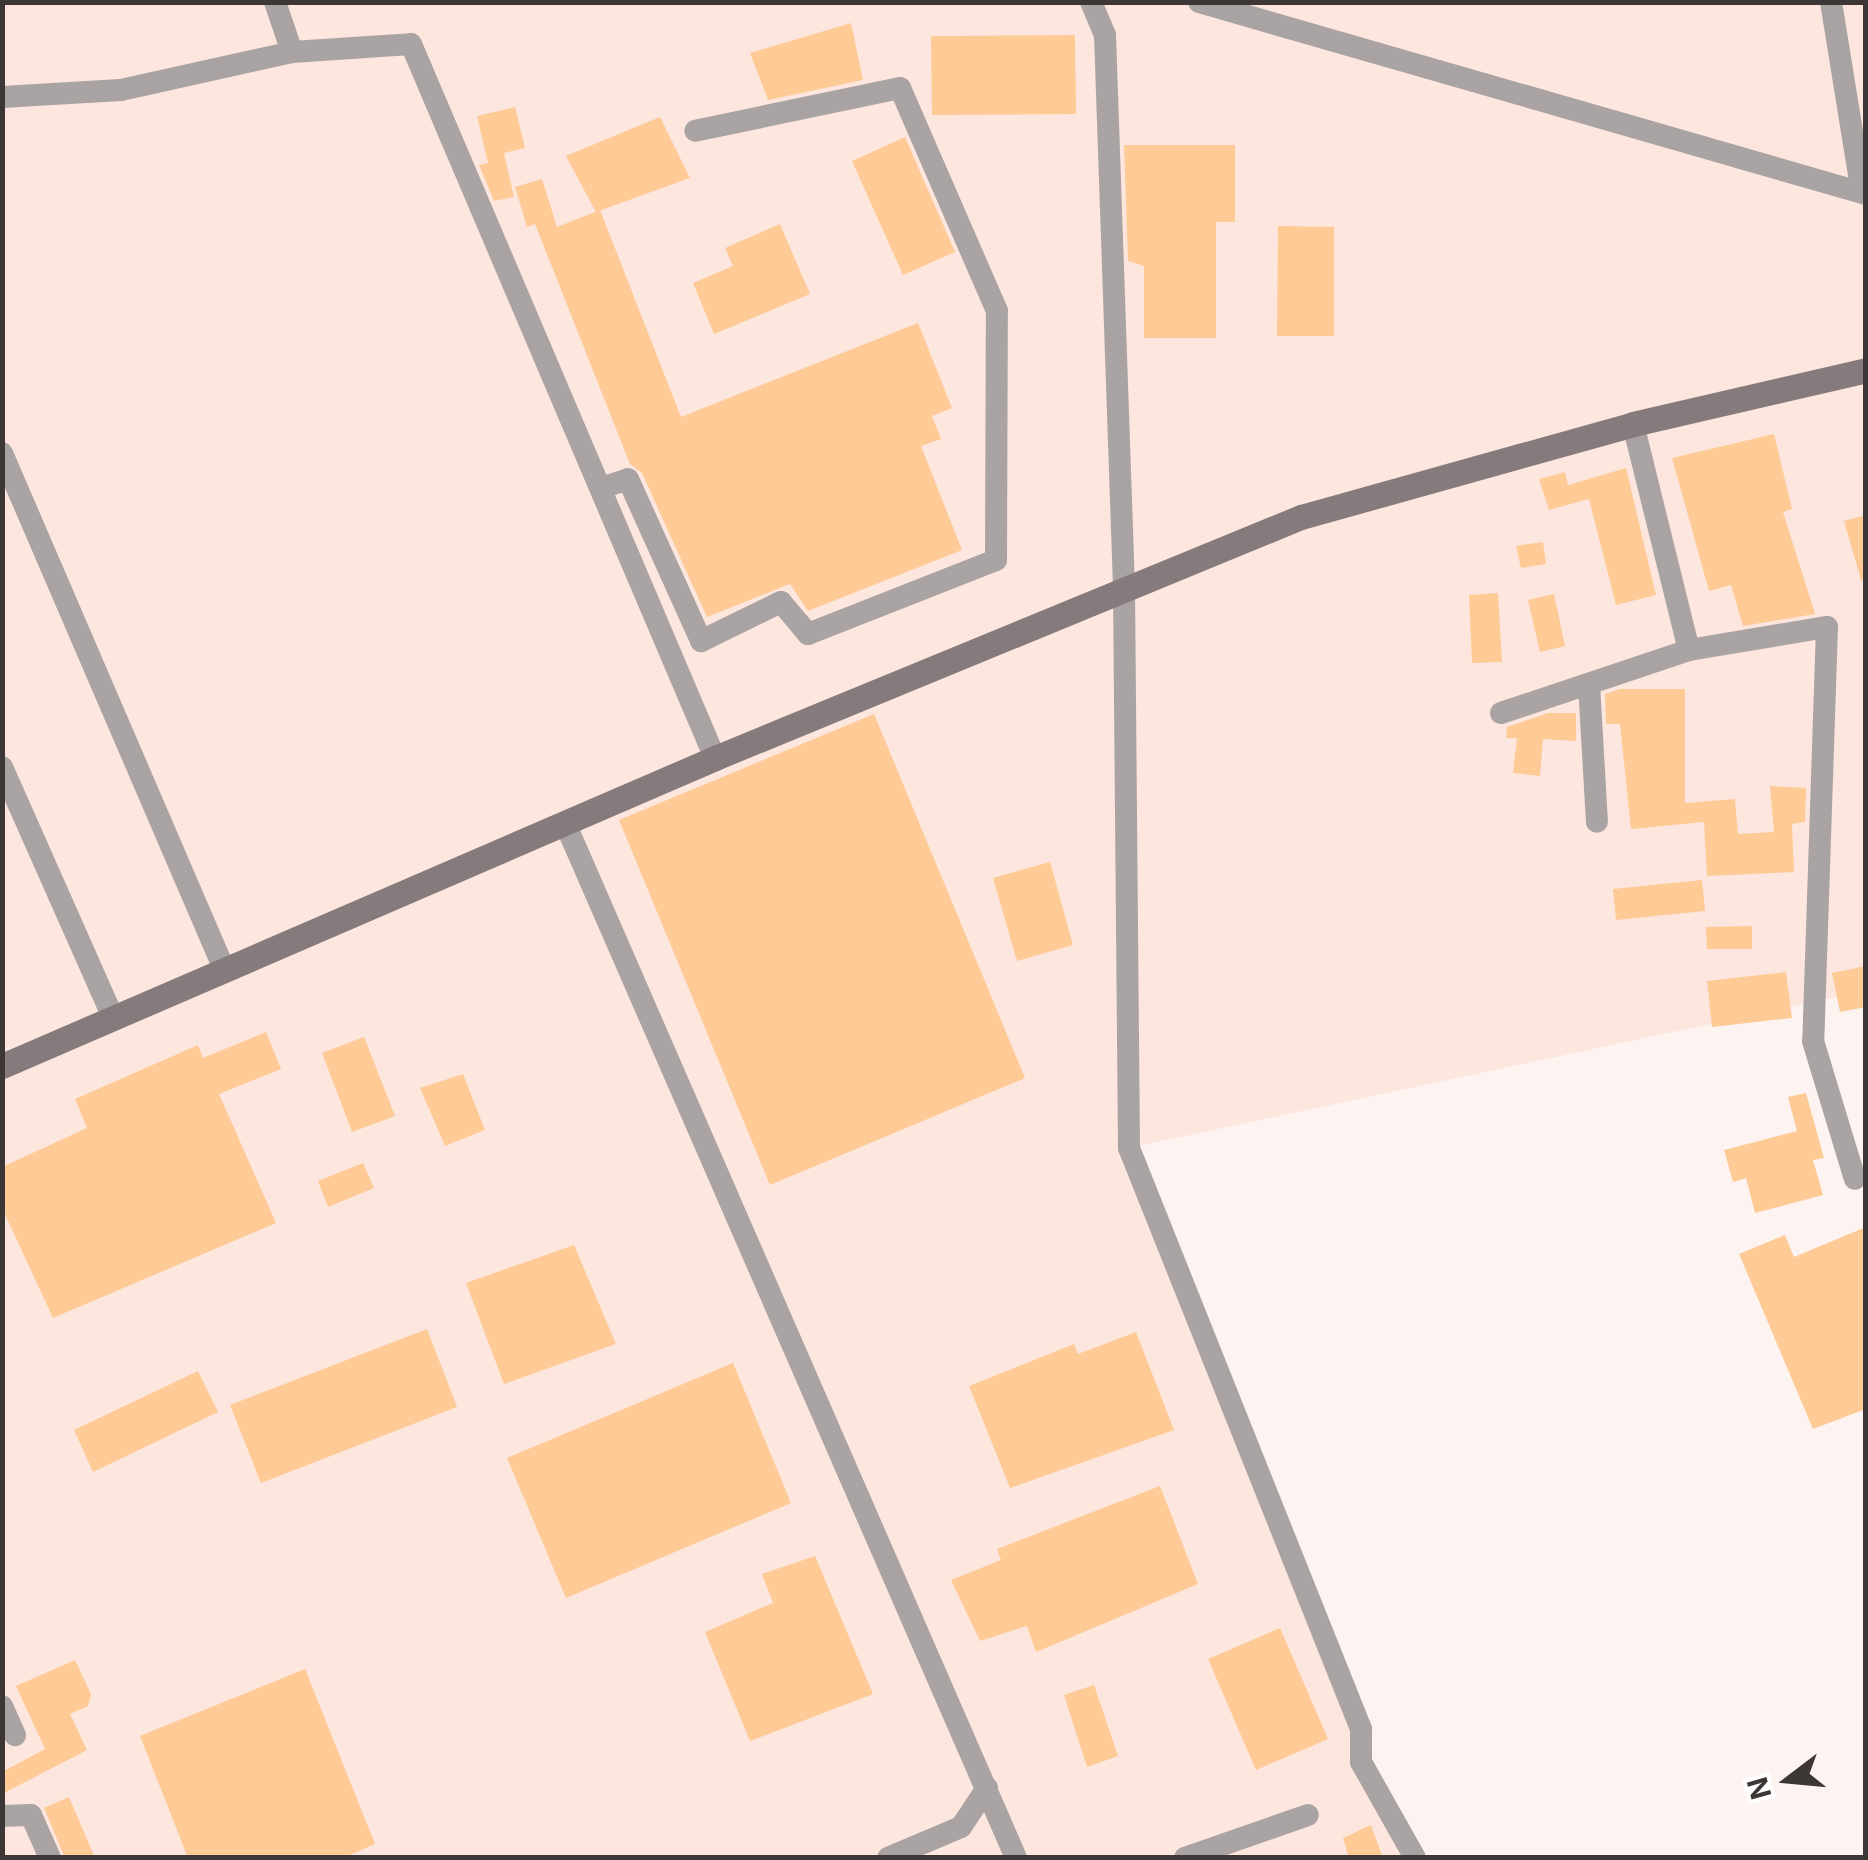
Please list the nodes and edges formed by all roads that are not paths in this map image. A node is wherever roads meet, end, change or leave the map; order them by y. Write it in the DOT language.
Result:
graph roads {
  1 [pos="275,2"];
  2 [pos="1091,2"];
  3 [pos="1831,2"];
  4 [pos="1202,3"];
  5 [pos="292,52"];
  6 [pos="2,96"];
  7 [pos="694,131"];
  8 [pos="1864,193"];
  9 [pos="1866,370"];
  10 [pos="1633,424"];
  11 [pos="2,453"];
  12 [pos="601,488"];
  13 [pos="1124,588"];
  14 [pos="1689,650"];
  15 [pos="1589,684"];
  16 [pos="1500,713"];
  17 [pos="714,758"];
  18 [pos="2,767"];
  19 [pos="1597,822"];
  20 [pos="565,823"];
  21 [pos="224,971"];
  22 [pos="113,1018"];
  23 [pos="2,1066"];
  24 [pos="1855,1180"];
  25 [pos="2,1706"];
  26 [pos="14,1735"];
  27 [pos="987,1788"];
  28 [pos="1308,1815"];
  29 [pos="2,1816"];
  30 [pos="50,1858"];
  31 [pos="888,1858"];
  32 [pos="1016,1858"];
  33 [pos="1185,1858"];
  34 [pos="1415,1858"];
  1 -- 5 [label="street"];
  2 -- 13 [label="street"];
  3 -- 8 [label="street"];
  4 -- 8 [label="street"];
  5 -- 6 [label="street"];
  5 -- 12 [label="street"];
  7 -- 12 [label="street"];
  9 -- 10 [label="main road"];
  10 -- 13 [label="main road"];
  10 -- 14 [label="street"];
  11 -- 21 [label="street"];
  12 -- 17 [label="street"];
  13 -- 17 [label="main road"];
  13 -- 34 [label="street"];
  14 -- 15 [label="street"];
  14 -- 24 [label="street"];
  15 -- 16 [label="street"];
  15 -- 19 [label="street"];
  17 -- 20 [label="main road"];
  18 -- 22 [label="street"];
  20 -- 21 [label="main road"];
  20 -- 27 [label="street"];
  21 -- 22 [label="main road"];
  22 -- 23 [label="main road"];
  25 -- 26 [label="street"];
  27 -- 31 [label="street"];
  27 -- 32 [label="street"];
  28 -- 33 [label="street"];
  29 -- 30 [label="street"];
}
